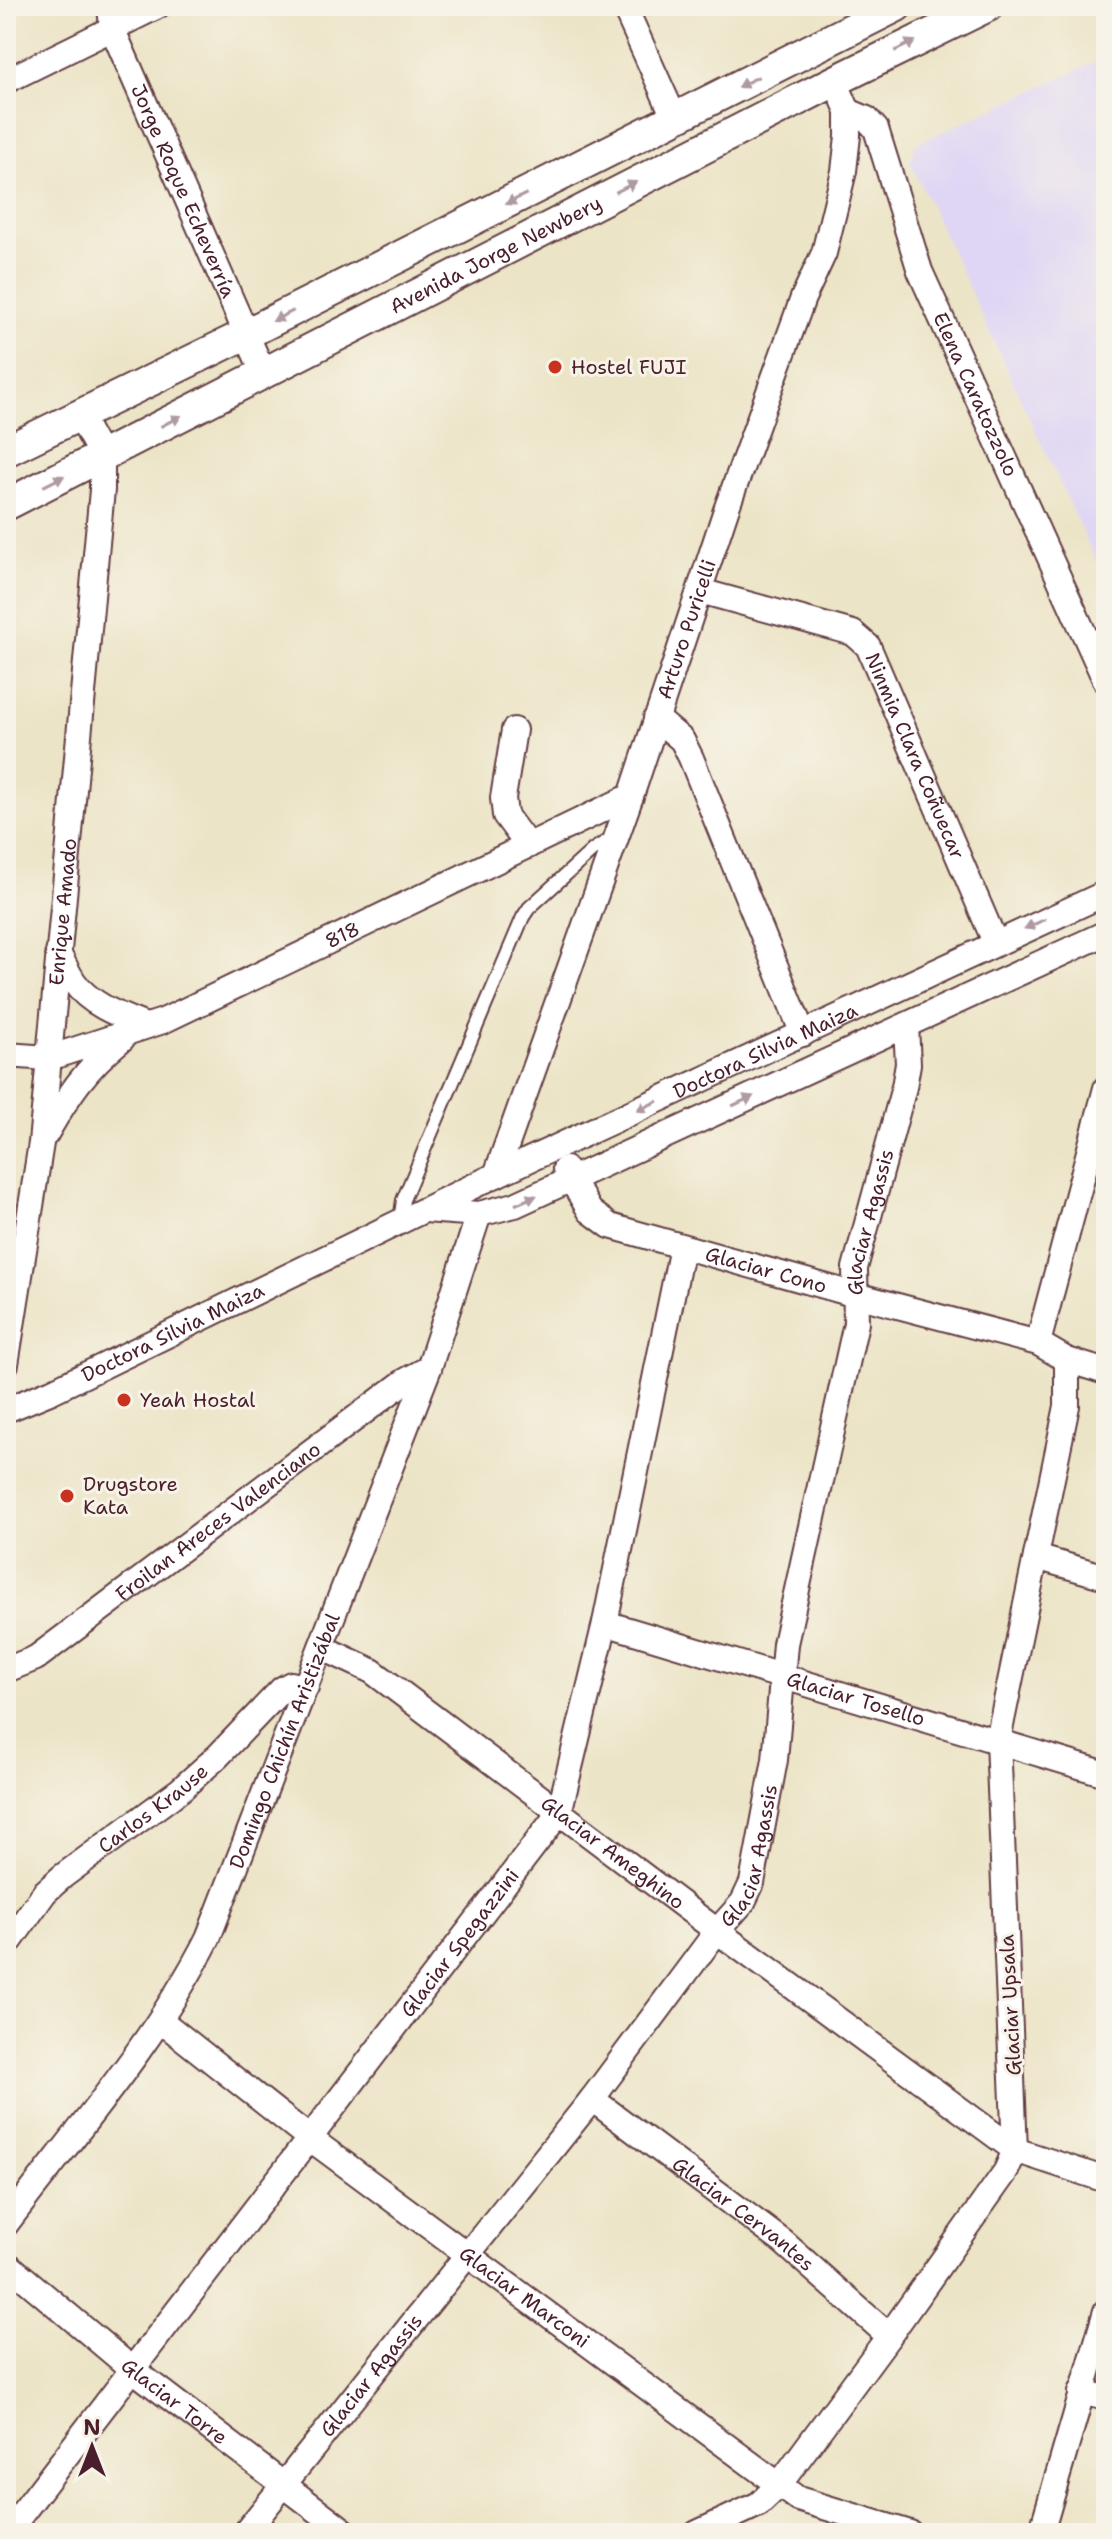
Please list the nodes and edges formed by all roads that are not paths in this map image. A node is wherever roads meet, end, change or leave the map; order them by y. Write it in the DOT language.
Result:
graph roads {
  1 [pos="158,6"];
  2 [pos="624,6"];
  3 [pos="897,6"];
  4 [pos="988,6"];
  5 [pos="111,17"];
  6 [pos="6,81"];
  7 [pos="835,81"];
  8 [pos="848,111"];
  9 [pos="675,119"];
  10 [pos="246,334"];
  11 [pos="263,372"];
  12 [pos="79,415"];
  13 [pos="6,451"];
  14 [pos="102,457"];
  15 [pos="6,505"];
  16 [pos="700,591"];
  17 [pos="1106,682"];
  18 [pos="656,718"];
  19 [pos="514,730"];
  20 [pos="631,796"];
  21 [pos="617,835"];
  22 [pos="528,846"];
  23 [pos="1106,893"];
  24 [pos="1106,933"];
  25 [pos="995,942"];
  26 [pos="58,953"];
  27 [pos="906,1026"];
  28 [pos="139,1029"];
  29 [pos="803,1034"];
  30 [pos="6,1055"];
  31 [pos="49,1058"];
  32 [pos="1106,1088"];
  33 [pos="41,1143"];
  34 [pos="554,1149"];
  35 [pos="1096,1159"];
  36 [pos="496,1175"];
  37 [pos="571,1181"];
  38 [pos="423,1210"];
  39 [pos="479,1214"];
  40 [pos="400,1221"];
  41 [pos="682,1247"];
  42 [pos="856,1295"];
  43 [pos="1038,1343"];
  44 [pos="7,1358"];
  45 [pos="1067,1360"];
  46 [pos="429,1368"];
  47 [pos="1106,1372"];
  48 [pos="6,1410"];
  49 [pos="1036,1557"];
  50 [pos="1106,1577"];
  51 [pos="605,1623"];
  52 [pos="321,1647"];
  53 [pos="6,1670"];
  54 [pos="780,1676"];
  55 [pos="306,1687"];
  56 [pos="998,1740"];
  57 [pos="1106,1774"];
  58 [pos="559,1813"];
  59 [pos="717,1931"];
  60 [pos="6,1947"];
  61 [pos="160,2020"];
  62 [pos="592,2099"];
  63 [pos="308,2137"];
  64 [pos="1015,2150"];
  65 [pos="1106,2180"];
  66 [pos="6,2224"];
  67 [pos="466,2255"];
  68 [pos="6,2263"];
  69 [pos="1106,2311"];
  70 [pos="889,2336"];
  71 [pos="132,2369"];
  72 [pos="1081,2392"];
  73 [pos="1106,2398"];
  74 [pos="779,2485"];
  75 [pos="283,2486"];
  76 [pos="7,2533"];
  77 [pos="245,2533"];
  78 [pos="347,2533"];
  79 [pos="697,2533"];
  80 [pos="910,2533"];
  81 [pos="1041,2533"];
  1 -- 5 [label="street"];
  2 -- 9 [label="street"];
  3 -- 9 [label="street, Avenida Jorge Newbery, one-way"];
  7 -- 4 [label="street, Avenida Jorge Newbery, one-way"];
  5 -- 6 [label="street"];
  5 -- 10 [label="street, Jorge Roque Echeverría"];
  7 -- 8 [label="street, Arturo Puricelli"];
  11 -- 7 [label="street, Avenida Jorge Newbery, one-way"];
  8 -- 16 [label="street, Arturo Puricelli"];
  8 -- 17 [label="street, Elena Caratozzolo"];
  9 -- 10 [label="street, Avenida Jorge Newbery, one-way"];
  10 -- 11 [label="street, Jorge Roque Echeverría"];
  10 -- 12 [label="street, Avenida Jorge Newbery"];
  14 -- 11 [label="street, Avenida Jorge Newbery, one-way"];
  12 -- 13 [label="street, Avenida Jorge Newbery"];
  12 -- 14 [label="street"];
  15 -- 14 [label="street, Avenida Jorge Newbery, one-way"];
  14 -- 26 [label="street, Enrique Amado"];
  16 -- 18 [label="street, Arturo Puricelli"];
  16 -- 25 [label="street, Ninmia Clara Coñuecar"];
  18 -- 20 [label="street, Arturo Puricelli"];
  18 -- 29 [label="street"];
  19 -- 22 [label="street"];
  20 -- 21 [label="street, Arturo Puricelli"];
  20 -- 22 [label="street, 818"];
  21 -- 36 [label="street, Arturo Puricelli"];
  21 -- 40 [label="lane"];
  22 -- 28 [label="street, 818"];
  23 -- 25 [label="street, Doctora Silvia Maiza, one-way"];
  24 -- 27 [label="street, Doctora Silvia Maiza"];
  25 -- 29 [label="street, Doctora Silvia Maiza"];
  26 -- 28 [label="street"];
  26 -- 31 [label="street, Enrique Amado"];
  37 -- 27 [label="street, Doctora Silvia Maiza, one-way"];
  27 -- 42 [label="street, Glaciar Agassis"];
  28 -- 31 [label="street, 818"];
  28 -- 33 [label="street"];
  29 -- 34 [label="street, Doctora Silvia Maiza, one-way"];
  30 -- 31 [label="street"];
  31 -- 33 [label="street, Enrique Amado"];
  32 -- 35 [label="street"];
  33 -- 44 [label="street, Enrique Amado"];
  34 -- 36 [label="street, Doctora Silvia Maiza"];
  34 -- 37 [label="street, Glaciar Cono"];
  35 -- 43 [label="street"];
  36 -- 38 [label="street, Doctora Silvia Maiza"];
  39 -- 37 [label="street, Doctora Silvia Maiza, one-way"];
  37 -- 41 [label="street, Glaciar Cono"];
  38 -- 39 [label="street, Doctora Silvia Maiza"];
  38 -- 40 [label="street, Doctora Silvia Maiza"];
  39 -- 46 [label="street, Domingo Chichín Aristizábal"];
  40 -- 48 [label="street, Doctora Silvia Maiza"];
  41 -- 42 [label="street, Glaciar Cono"];
  41 -- 51 [label="street, Glaciar Spegazzini"];
  42 -- 43 [label="street, Glaciar Cono"];
  42 -- 54 [label="street, Glaciar Agassis"];
  43 -- 45 [label="street, Glaciar Cono"];
  45 -- 47 [label="street, Glaciar Cono"];
  45 -- 49 [label="street, Glaciar Upsala"];
  46 -- 52 [label="street, Domingo Chichín Aristizábal"];
  46 -- 53 [label="street, Froilan Areces Valenciano"];
  49 -- 50 [label="street"];
  49 -- 56 [label="street, Glaciar Upsala"];
  51 -- 54 [label="street, Glaciar Tosello"];
  51 -- 58 [label="street, Glaciar Spegazzini"];
  52 -- 55 [label="street, Domingo Chichín Aristizábal"];
  52 -- 58 [label="street, Glaciar Ameghino"];
  54 -- 56 [label="street, Glaciar Tosello"];
  54 -- 59 [label="street, Glaciar Agassis"];
  55 -- 60 [label="street, Carlos Krause"];
  55 -- 61 [label="street, Domingo Chichín Aristizábal"];
  56 -- 57 [label="street, Glaciar Tosello"];
  56 -- 64 [label="street, Glaciar Upsala"];
  58 -- 59 [label="street, Glaciar Ameghino"];
  58 -- 63 [label="street, Glaciar Spegazzini"];
  59 -- 62 [label="street, Glaciar Agassis"];
  59 -- 64 [label="street, Glaciar Ameghino"];
  61 -- 63 [label="street, Glaciar Marconi"];
  61 -- 66 [label="street, Domingo Chichín Aristizábal"];
  62 -- 67 [label="street, Glaciar Agassis"];
  62 -- 70 [label="street, Glaciar Cervantes"];
  63 -- 67 [label="street, Glaciar Marconi"];
  63 -- 71 [label="street, Glaciar Spegazzini"];
  64 -- 65 [label="street, Glaciar Ameghino"];
  64 -- 70 [label="street"];
  67 -- 74 [label="street, Glaciar Marconi"];
  67 -- 75 [label="street, Glaciar Agassis"];
  68 -- 71 [label="street, Glaciar Torre"];
  69 -- 72 [label="street"];
  70 -- 74 [label="street"];
  71 -- 75 [label="street, Glaciar Torre"];
  71 -- 76 [label="street, Glaciar Spegazzini"];
  72 -- 73 [label="street"];
  72 -- 81 [label="street"];
  74 -- 79 [label="street"];
  74 -- 80 [label="street, Glaciar Marconi"];
  75 -- 77 [label="street, Glaciar Agassis"];
  75 -- 78 [label="street, Glaciar Torre"];
}
